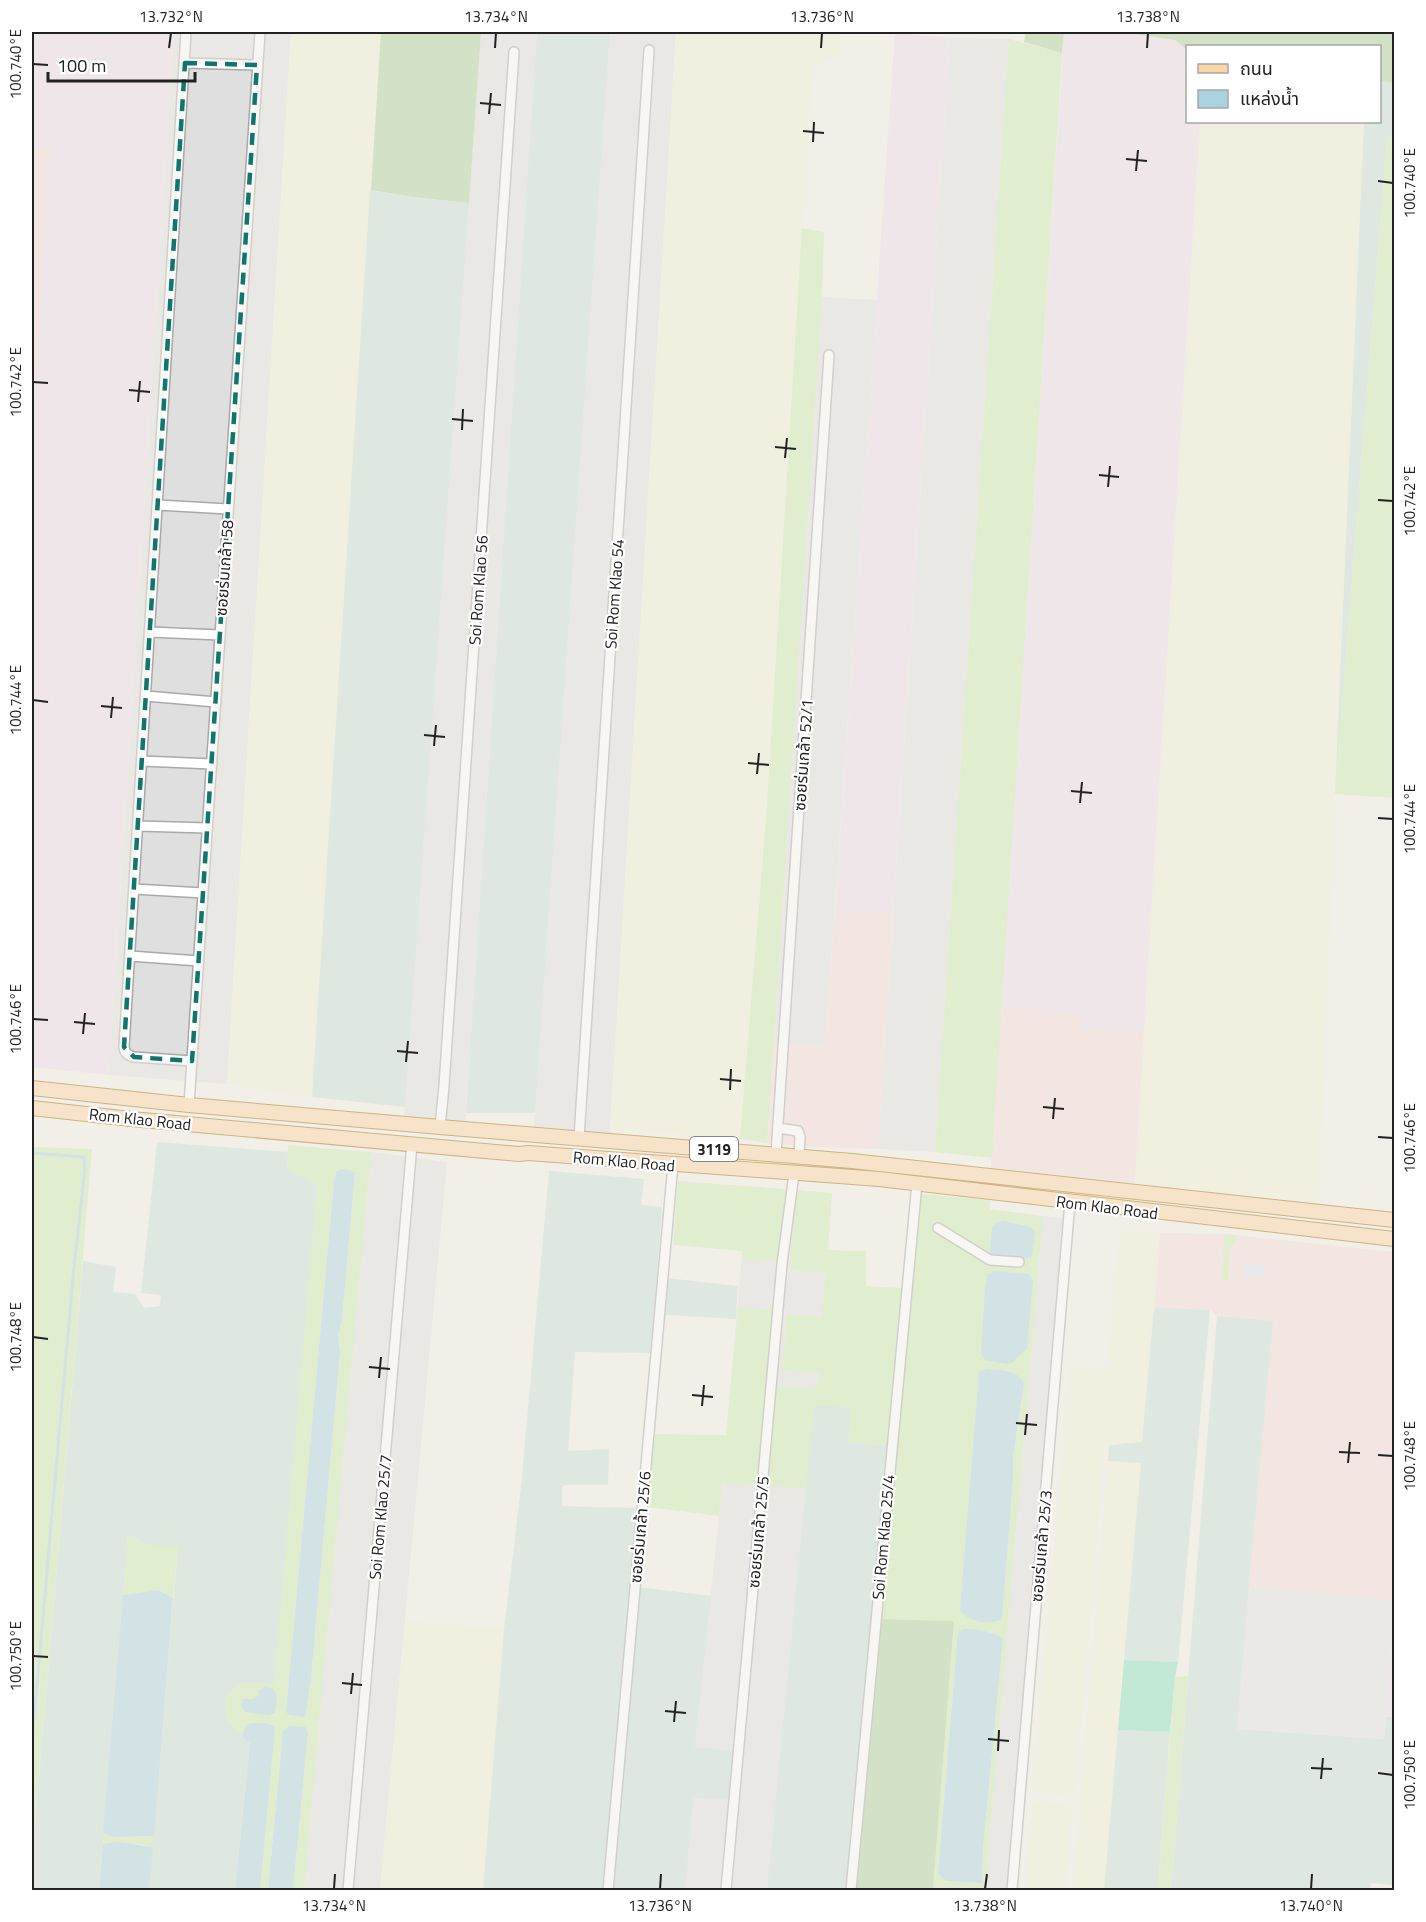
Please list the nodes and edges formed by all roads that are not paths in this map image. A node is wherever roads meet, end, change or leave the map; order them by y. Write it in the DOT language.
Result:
graph roads {
  1 [pos="186,32"];
  2 [pos="260,32"];
  3 [pos="649,50"];
  4 [pos="514,52"];
  5 [pos="184,63"];
  6 [pos="257,65"];
  7 [pos="829,355"];
  8 [pos="158,505"];
  9 [pos="228,509"];
  10 [pos="150,632"];
  11 [pos="220,635"];
  12 [pos="146,696"];
  13 [pos="216,702"];
  14 [pos="142,761"];
  15 [pos="212,764"];
  16 [pos="138,826"];
  17 [pos="207,828"];
  18 [pos="134,889"];
  19 [pos="203,893"];
  20 [pos="130,956"];
  21 [pos="199,962"];
  22 [pos="192,1061"];
  23 [pos="32,1088"];
  24 [pos="189,1105"];
  25 [pos="32,1108"];
  26 [pos="64,1111"];
  27 [pos="32,1116"];
  28 [pos="440,1127"];
  29 [pos="778,1128"];
  30 [pos="579,1138"];
  31 [pos="412,1144"];
  32 [pos="776,1154"];
  33 [pos="799,1156"];
  34 [pos="673,1164"];
  35 [pos="794,1173"];
  36 [pos="917,1183"];
  37 [pos="1070,1202"];
  38 [pos="1395,1220"];
  39 [pos="938,1228"];
  40 [pos="1395,1239"];
  41 [pos="1019,1262"];
  42 [pos="348,1890"];
  43 [pos="608,1890"];
  44 [pos="726,1890"];
  45 [pos="851,1890"];
  46 [pos="1012,1890"];
  1 -- 5 [label="street"];
  2 -- 6 [label="street, ซอยร่มเกล้า 58"];
  3 -- 30 [label="street, Soi Rom Klao 54"];
  4 -- 28 [label="street, Soi Rom Klao 56"];
  5 -- 6 [label="street"];
  5 -- 8 [label="street"];
  6 -- 9 [label="street, ซอยร่มเกล้า 58"];
  7 -- 29 [label="street, ซอยร่มเกล้า 52/1"];
  8 -- 9 [label="street"];
  8 -- 10 [label="street"];
  9 -- 11 [label="street, ซอยร่มเกล้า 58"];
  10 -- 11 [label="street"];
  10 -- 12 [label="street"];
  11 -- 13 [label="street, ซอยร่มเกล้า 58"];
  12 -- 13 [label="street"];
  12 -- 14 [label="street"];
  13 -- 15 [label="street, ซอยร่มเกล้า 58"];
  14 -- 15 [label="street"];
  14 -- 16 [label="street"];
  15 -- 17 [label="street, ซอยร่มเกล้า 58"];
  16 -- 17 [label="street"];
  16 -- 18 [label="street"];
  17 -- 19 [label="street, ซอยร่มเกล้า 58"];
  18 -- 19 [label="street"];
  18 -- 20 [label="street"];
  19 -- 21 [label="street, ซอยร่มเกล้า 58"];
  20 -- 21 [label="street"];
  20 -- 22 [label="street"];
  21 -- 22 [label="street, ซอยร่มเกล้า 58"];
  22 -- 24 [label="street, ซอยร่มเกล้า 58"];
  23 -- 24 [label="main road, Rom Klao Road / 3119"];
  24 -- 28 [label="main road, Rom Klao Road / 3119"];
  25 -- 26 [label="main road, Rom Klao Road / 3119"];
  26 -- 27 [label="main road"];
  26 -- 31 [label="main road, Rom Klao Road / 3119"];
  28 -- 30 [label="main road, Rom Klao Road / 3119"];
  29 -- 32 [label="street, ซอยร่มเกล้า 52/1"];
  29 -- 33 [label="street"];
  30 -- 32 [label="main road, Rom Klao Road / 3119"];
  31 -- 34 [label="main road, Rom Klao Road / 3119"];
  31 -- 42 [label="street, Soi Rom Klao 25/7"];
  32 -- 33 [label="main road, Rom Klao Road / 3119"];
  33 -- 38 [label="main road, Rom Klao Road / 3119"];
  34 -- 35 [label="main road, Rom Klao Road / 3119"];
  34 -- 43 [label="street, ซอยร่มเกล้า 25/6"];
  35 -- 36 [label="main road, Rom Klao Road / 3119"];
  35 -- 44 [label="street, ซอยร่มเกล้า 25/5"];
  36 -- 37 [label="main road, Rom Klao Road / 3119"];
  36 -- 45 [label="street, Soi Rom Klao 25/4"];
  37 -- 40 [label="main road, Rom Klao Road / 3119"];
  37 -- 46 [label="street, ซอยร่มเกล้า 25/3"];
  39 -- 41 [label="street"];
}
